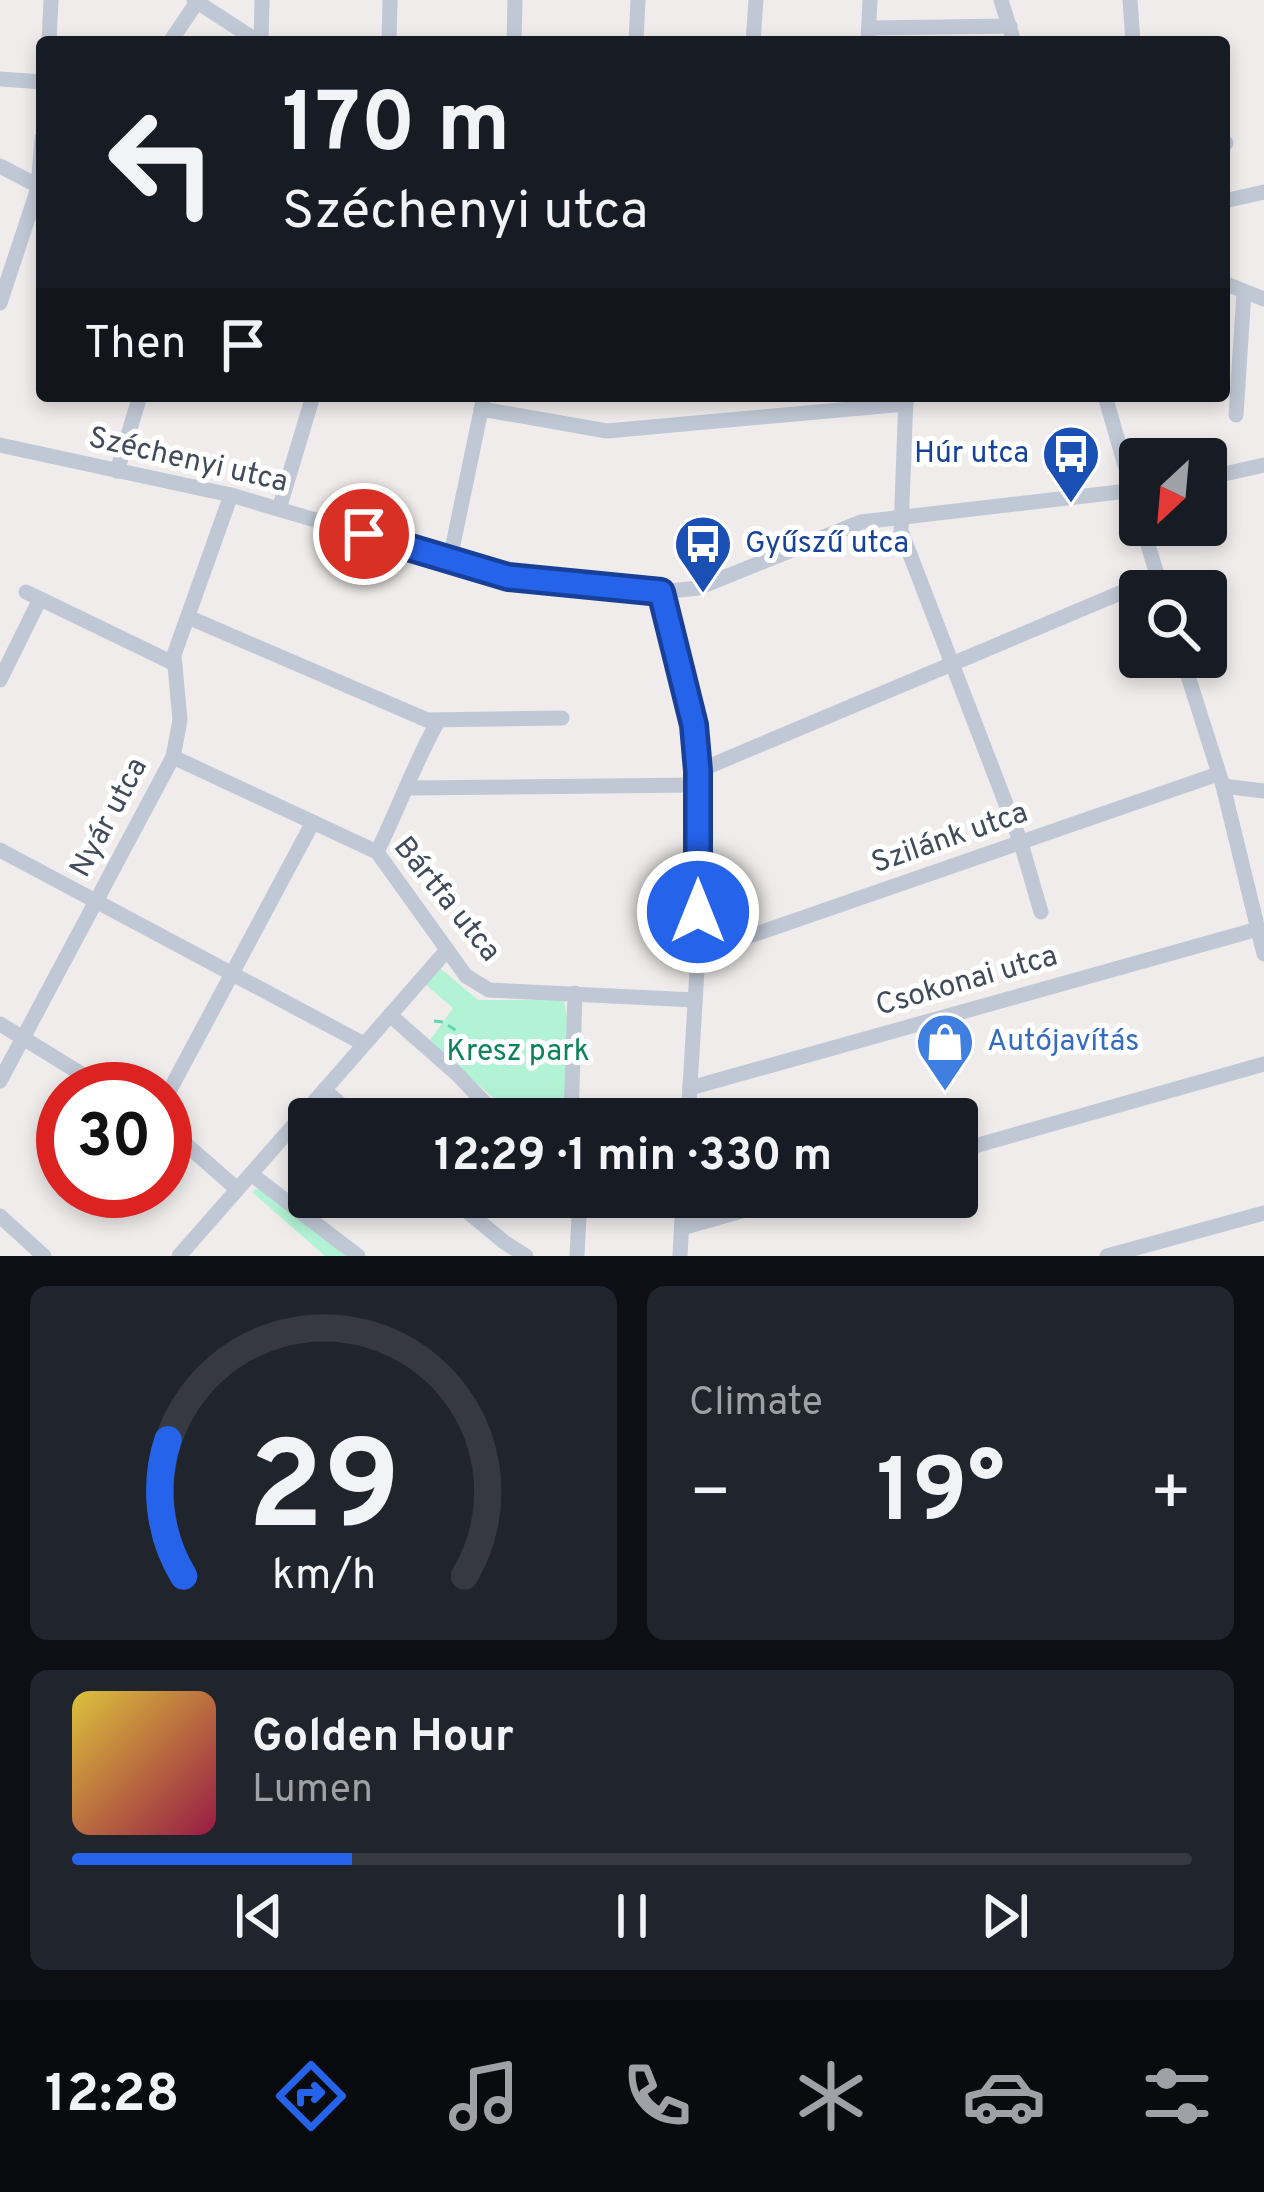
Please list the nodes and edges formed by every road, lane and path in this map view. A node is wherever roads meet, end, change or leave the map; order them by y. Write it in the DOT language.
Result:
graph roads {
  1 [pos="51,0"];
  2 [pos="262,0"];
  3 [pos="390,0"];
  4 [pos="515,0"];
  5 [pos="638,0"];
  6 [pos="755,0"];
  7 [pos="870,0"];
  8 [pos="1001,0"];
  9 [pos="1130,0"];
  10 [pos="195,1"];
  11 [pos="1012,34"];
  12 [pos="868,35"];
  13 [pos="49,36"];
  14 [pos="174,36"];
  15 [pos="250,36"];
  16 [pos="260,36"];
  17 [pos="389,36"];
  18 [pos="514,36"];
  19 [pos="636,36"];
  20 [pos="753,36"];
  21 [pos="1132,36"];
  22 [pos="0,79"];
  23 [pos="36,82"];
  24 [pos="0,166"];
  25 [pos="36,186"];
  26 [pos="1264,191"];
  27 [pos="36,200"];
  28 [pos="1230,200"];
  29 [pos="1230,286"];
  30 [pos="1244,292"];
  31 [pos="0,303"];
  32 [pos="1263,304"];
  33 [pos="138,402"];
  34 [pos="311,402"];
  35 [pos="482,402"];
  36 [pos="887,402"];
  37 [pos="906,402"];
  38 [pos="1107,402"];
  39 [pos="1237,415"];
  40 [pos="1119,438"];
  41 [pos="0,445"];
  42 [pos="1264,465"];
  43 [pos="117,471"];
  44 [pos="1227,473"];
  45 [pos="231,495"];
  46 [pos="1119,495"];
  47 [pos="279,509"];
  48 [pos="900,515"];
  49 [pos="449,560"];
  50 [pos="661,592"];
  51 [pos="1119,600"];
  52 [pos="188,617"];
  53 [pos="954,662"];
  54 [pos="175,664"];
  55 [pos="1188,678"];
  56 [pos="0,680"];
  57 [pos="562,718"];
  58 [pos="438,721"];
  59 [pos="173,757"];
  60 [pos="698,778"];
  61 [pos="1220,780"];
  62 [pos="409,788"];
  63 [pos="1264,791"];
  64 [pos="313,822"];
  65 [pos="1021,843"];
  66 [pos="0,850"];
  67 [pos="377,852"];
  68 [pos="97,902"];
  69 [pos="1041,912"];
  70 [pos="1258,929"];
  71 [pos="447,950"];
  72 [pos="1264,953"];
  73 [pos="698,954"];
  74 [pos="232,974"];
  75 [pos="574,993"];
  76 [pos="695,1000"];
  77 [pos="390,1015"];
  78 [pos="434,1022"];
  79 [pos="0,1024"];
  80 [pos="460,1033"];
  81 [pos="22,1039"];
  82 [pos="364,1044"];
  83 [pos="61,1062"];
  84 [pos="185,1062"];
  85 [pos="1264,1064"];
  86 [pos="0,1081"];
  87 [pos="690,1088"];
  88 [pos="324,1090"];
  89 [pos="333,1098"];
  90 [pos="480,1098"];
  91 [pos="572,1098"];
  92 [pos="689,1098"];
  93 [pos="978,1144"];
  94 [pos="192,1150"];
  95 [pos="250,1174"];
  96 [pos="237,1189"];
  97 [pos="1264,1214"];
  98 [pos="0,1216"];
  99 [pos="475,1218"];
  100 [pos="579,1218"];
  101 [pos="682,1218"];
  102 [pos="717,1218"];
  103 [pos="682,1228"];
  104 [pos="44,1256"];
  105 [pos="179,1256"];
  106 [pos="358,1256"];
  107 [pos="526,1256"];
  108 [pos="577,1256"];
  109 [pos="680,1256"];
  110 [pos="1107,1256"];
  1 -- 13 [label="street"];
  2 -- 16 [label="street"];
  3 -- 17 [label="street"];
  4 -- 18 [label="street"];
  5 -- 19 [label="street"];
  6 -- 20 [label="street"];
  7 -- 12 [label="street"];
  8 -- 11 [label="street"];
  9 -- 21 [label="street"];
  10 -- 14 [label="street"];
  10 -- 15 [label="street"];
  11 -- 12 [label="street"];
  22 -- 23 [label="street"];
  24 -- 25 [label="street"];
  26 -- 28 [label="street"];
  27 -- 31 [label="street"];
  29 -- 30 [label="street"];
  30 -- 32 [label="street"];
  30 -- 39 [label="street"];
  33 -- 43 [label="street"];
  34 -- 47 [label="street"];
  35 -- 36 [label="street"];
  35 -- 49 [label="street"];
  37 -- 48 [label="street"];
  38 -- 40 [label="street"];
  41 -- 43 [label="street, Széchenyi utca"];
  42 -- 44 [label="street"];
  43 -- 45 [label="street, Széchenyi utca"];
  45 -- 47 [label="street, Széchenyi utca"];
  45 -- 52 [label="street, Nyár utca"];
  46 -- 48 [label="street, Széchenyi utca"];
  47 -- 49 [label="street, Széchenyi utca"];
  48 -- 50 [label="street, Széchenyi utca"];
  48 -- 53 [label="street"];
  49 -- 50 [label="street, Széchenyi utca"];
  50 -- 60 [label="street"];
  51 -- 53 [label="street"];
  52 -- 54 [label="street, Nyár utca"];
  52 -- 58 [label="street"];
  53 -- 60 [label="street"];
  53 -- 65 [label="street"];
  54 -- 56 [label="street"];
  54 -- 59 [label="street, Nyár utca"];
  55 -- 61 [label="street"];
  57 -- 58 [label="street"];
  58 -- 62 [label="street"];
  59 -- 64 [label="street, Bártfa utca"];
  59 -- 68 [label="street, Nyár utca"];
  60 -- 62 [label="street"];
  60 -- 73 [label="street"];
  61 -- 63 [label="street"];
  61 -- 65 [label="street, Szilánk utca"];
  61 -- 70 [label="street"];
  62 -- 67 [label="street"];
  64 -- 67 [label="street, Bártfa utca"];
  64 -- 74 [label="street"];
  65 -- 69 [label="street"];
  65 -- 73 [label="street, Szilánk utca"];
  66 -- 68 [label="street"];
  67 -- 71 [label="street, Bártfa utca"];
  68 -- 74 [label="street"];
  68 -- 81 [label="street, Nyár utca"];
  70 -- 72 [label="street"];
  70 -- 87 [label="street, Csokonai utca"];
  71 -- 75 [label="street, Bártfa utca"];
  71 -- 77 [label="street"];
  73 -- 76 [label="street"];
  74 -- 82 [label="street"];
  74 -- 84 [label="street"];
  75 -- 76 [label="street, Bártfa utca"];
  75 -- 91 [label="street"];
  76 -- 87 [label="street"];
  77 -- 82 [label="street"];
  77 -- 90 [label="street"];
  78 -- 80 [label="path"];
  79 -- 81 [label="street"];
  81 -- 83 [label="street"];
  81 -- 86 [label="street, Nyár utca"];
  82 -- 88 [label="street"];
  85 -- 93 [label="street"];
  87 -- 92 [label="street"];
  88 -- 89 [label="street"];
  88 -- 95 [label="street"];
  94 -- 96 [label="street"];
  95 -- 96 [label="street"];
  95 -- 106 [label="street"];
  96 -- 105 [label="street"];
  97 -- 110 [label="street"];
  98 -- 104 [label="street"];
  99 -- 107 [label="street"];
  100 -- 108 [label="street"];
  101 -- 103 [label="street"];
  102 -- 103 [label="street"];
  103 -- 109 [label="street"];
}
